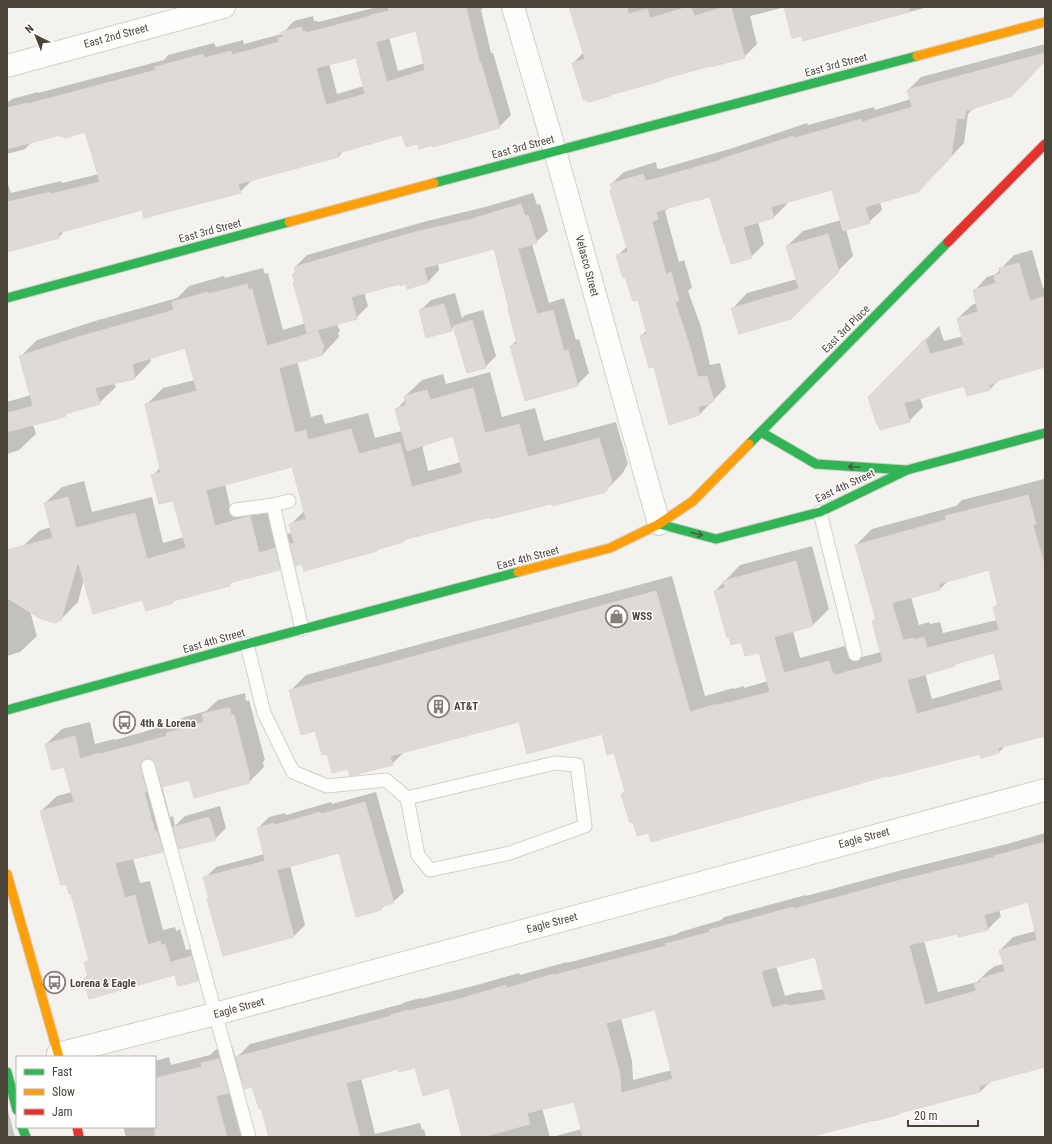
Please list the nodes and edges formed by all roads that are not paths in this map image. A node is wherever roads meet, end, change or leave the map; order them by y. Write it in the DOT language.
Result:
graph roads {
  1 [pos="224,7"];
  2 [pos="513,7"];
  3 [pos="1045,22"];
  4 [pos="7,66"];
  5 [pos="1045,144"];
  6 [pos="555,151"];
  7 [pos="7,298"];
  8 [pos="760,432"];
  9 [pos="1045,433"];
  10 [pos="907,470"];
  11 [pos="289,501"];
  12 [pos="273,505"];
  13 [pos="236,510"];
  14 [pos="820,512"];
  15 [pos="659,524"];
  16 [pos="302,629"];
  17 [pos="247,644"];
  18 [pos="855,654"];
  19 [pos="7,710"];
  20 [pos="148,766"];
  21 [pos="1045,790"];
  22 [pos="408,798"];
  23 [pos="7,874"];
  24 [pos="215,1014"];
  25 [pos="58,1056"];
  26 [pos="7,1072"];
  27 [pos="16,1106"];
  28 [pos="249,1137"];
  1 -- 4 [label="street, East 2nd Street"];
  2 -- 6 [label="street, Velasco Street"];
  3 -- 6 [label="main road, East 3rd Street"];
  5 -- 8 [label="main road, East 3rd Place"];
  6 -- 7 [label="main road, East 3rd Street"];
  6 -- 15 [label="street, Velasco Street"];
  10 -- 8 [label="main road, one-way"];
  8 -- 15 [label="main road, East 3rd Place"];
  9 -- 10 [label="main road, East 4th Street"];
  10 -- 14 [label="main road, East 4th Street"];
  11 -- 12 [label="lane"];
  12 -- 13 [label="lane"];
  12 -- 16 [label="lane"];
  15 -- 14 [label="main road, East 4th Street, one-way"];
  14 -- 18 [label="lane"];
  15 -- 16 [label="main road, East 4th Street"];
  16 -- 17 [label="main road, East 4th Street"];
  17 -- 19 [label="main road, East 4th Street"];
  17 -- 22 [label="lane"];
  20 -- 24 [label="lane"];
  21 -- 24 [label="street, Eagle Street"];
  22 -- 22 [label="lane"];
  23 -- 25 [label="main road"];
  24 -- 25 [label="street, Eagle Street"];
  24 -- 28 [label="lane"];
  26 -- 27 [label="main road"];
}
